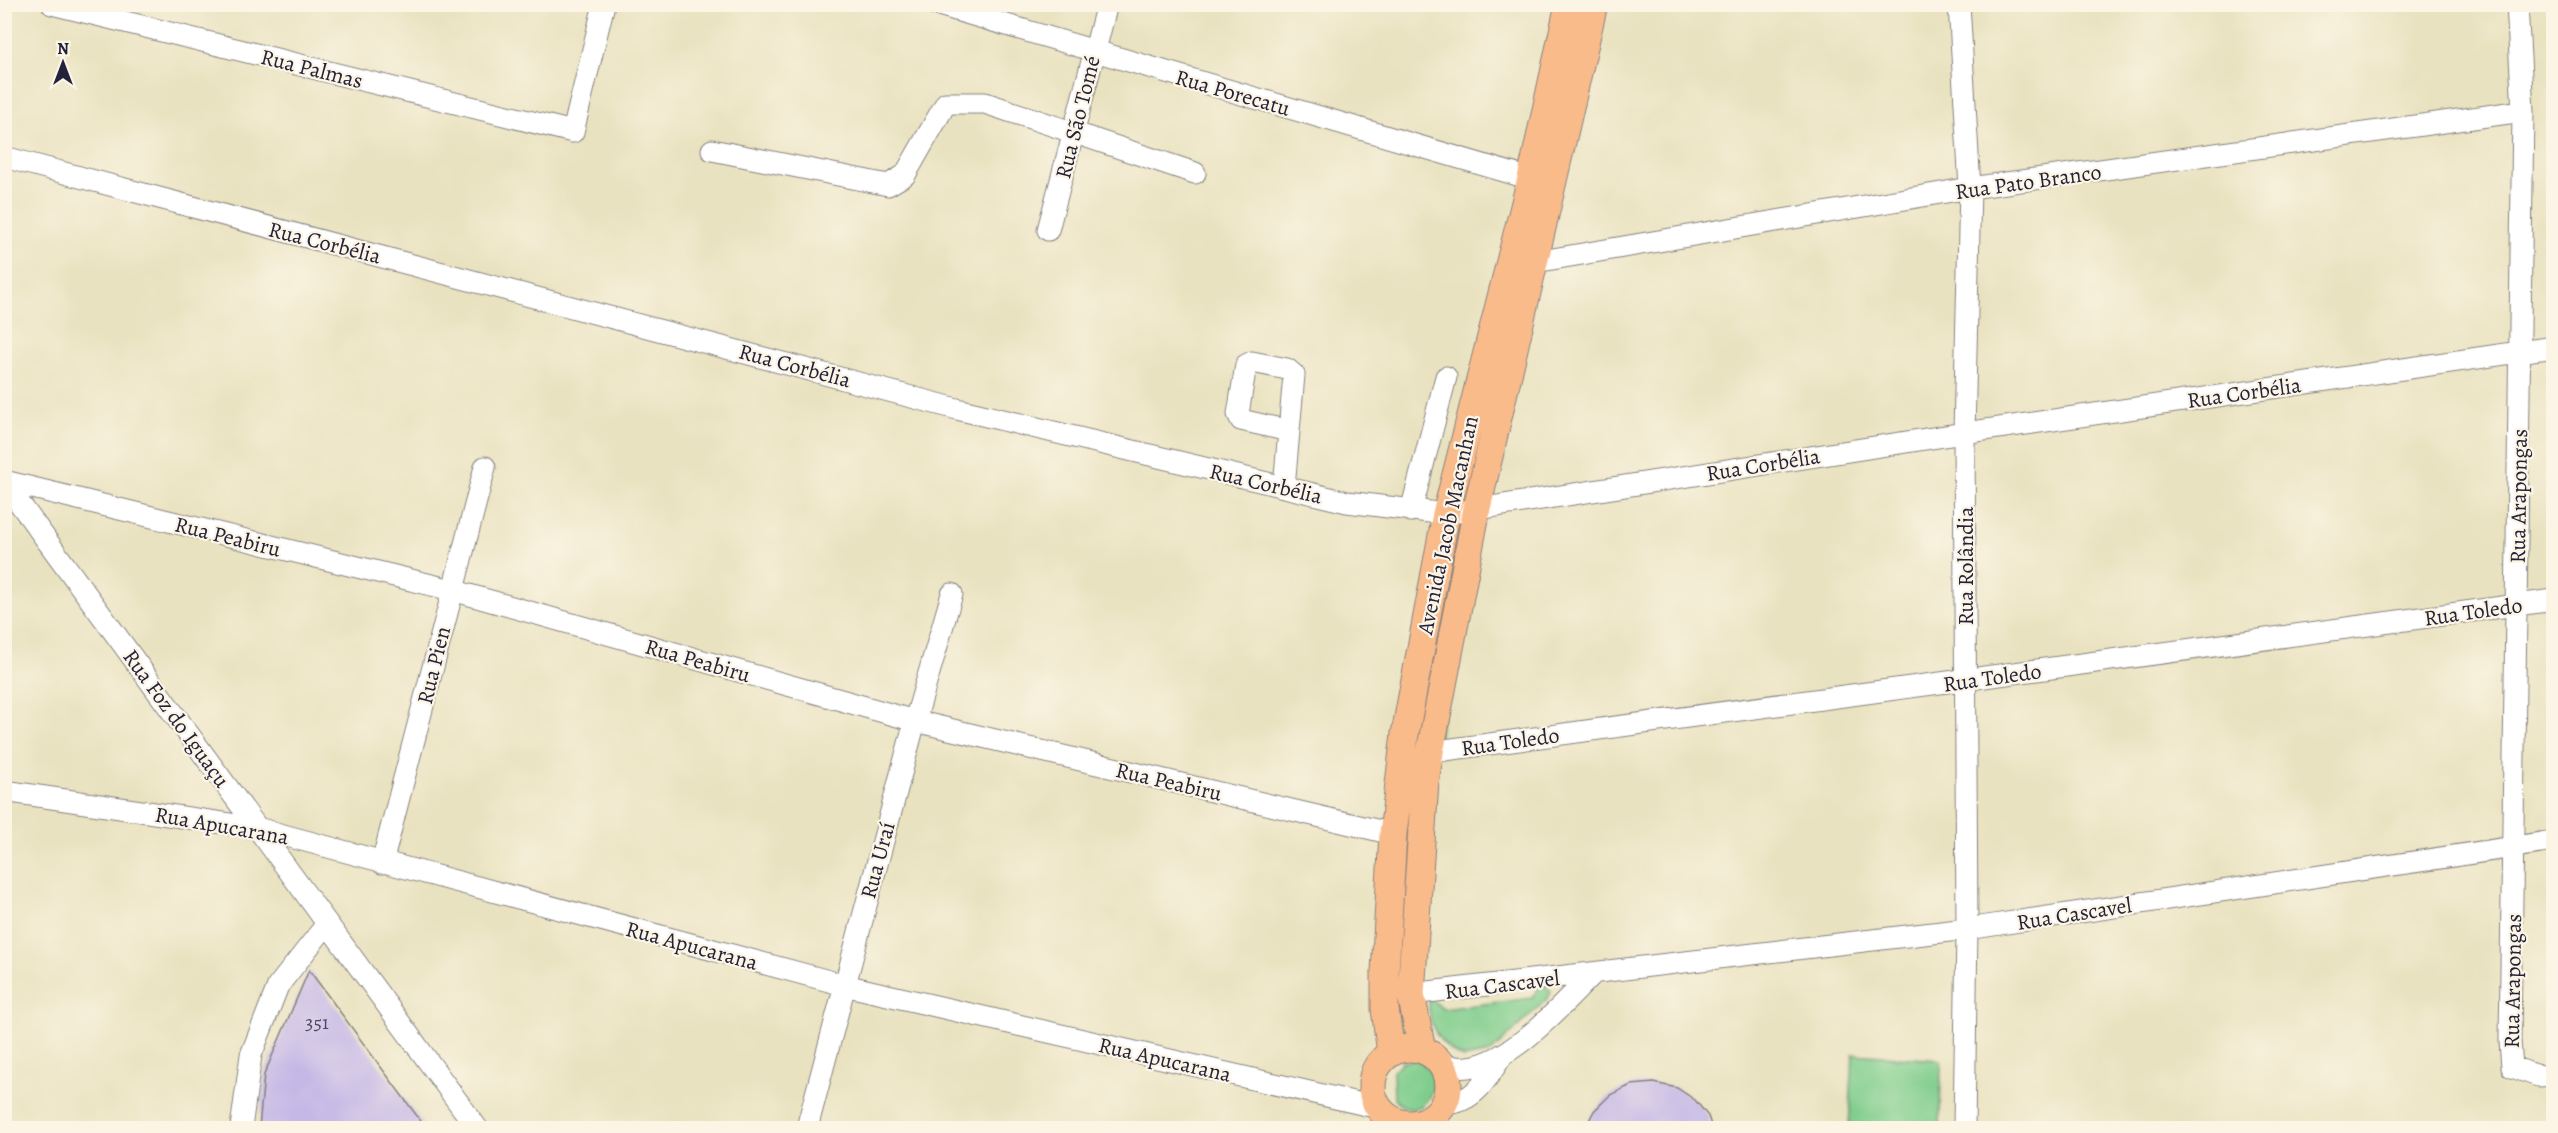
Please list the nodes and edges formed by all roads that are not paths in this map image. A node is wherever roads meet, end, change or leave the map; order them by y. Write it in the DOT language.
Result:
graph roads {
  1 [pos="52,4"];
  2 [pos="604,4"];
  3 [pos="935,4"];
  4 [pos="1107,4"];
  5 [pos="1569,4"];
  6 [pos="1594,4"];
  7 [pos="1959,4"];
  8 [pos="2517,4"];
  9 [pos="102,10"];
  10 [pos="1094,51"];
  11 [pos="2523,111"];
  12 [pos="1074,132"];
  13 [pos="712,150"];
  14 [pos="4,157"];
  15 [pos="1195,173"];
  16 [pos="1531,179"];
  17 [pos="1970,188"];
  18 [pos="1048,230"];
  19 [pos="1535,262"];
  20 [pos="2553,347"];
  21 [pos="2519,351"];
  22 [pos="1446,377"];
  23 [pos="1289,431"];
  24 [pos="1964,432"];
  25 [pos="484,467"];
  26 [pos="4,481"];
  27 [pos="1284,487"];
  28 [pos="1477,508"];
  29 [pos="1410,511"];
  30 [pos="1446,514"];
  31 [pos="452,590"];
  32 [pos="952,594"];
  33 [pos="2553,600"];
  34 [pos="2517,605"];
  35 [pos="1965,680"];
  36 [pos="915,721"];
  37 [pos="1430,752"];
  38 [pos="4,791"];
  39 [pos="257,828"];
  40 [pos="1393,834"];
  41 [pos="2553,841"];
  42 [pos="2514,846"];
  43 [pos="382,863"];
  44 [pos="326,925"];
  45 [pos="1967,929"];
  46 [pos="1594,973"];
  47 [pos="844,985"];
  48 [pos="1411,994"];
  49 [pos="1391,1053"];
  50 [pos="1503,1054"];
  51 [pos="1429,1055"];
  52 [pos="2546,1075"];
  53 [pos="1430,1117"];
  54 [pos="1386,1118"];
  55 [pos="241,1128"];
  56 [pos="477,1128"];
  57 [pos="807,1128"];
  58 [pos="1964,1128"];
  1 -- 9 [label="street, Rua Palmas"];
  2 -- 9 [label="street, Rua Palmas"];
  3 -- 10 [label="street, Rua Porecatu"];
  4 -- 10 [label="street, Rua São Tomé"];
  5 -- 16 [label="main road, Avenida Jacob Macanhan"];
  6 -- 19 [label="main road, Avenida Jacob Macanhan"];
  7 -- 17 [label="street, Rua Rolândia"];
  8 -- 11 [label="street, Rua Arapongas"];
  10 -- 12 [label="street, Rua São Tomé"];
  10 -- 16 [label="street, Rua Porecatu"];
  11 -- 17 [label="street, Rua Pato Branco"];
  11 -- 21 [label="street, Rua Arapongas"];
  12 -- 13 [label="street"];
  12 -- 15 [label="street"];
  12 -- 18 [label="street, Rua São Tomé"];
  14 -- 27 [label="street, Rua Corbélia"];
  16 -- 30 [label="main road, Avenida Jacob Macanhan"];
  17 -- 19 [label="street, Rua Pato Branco"];
  17 -- 24 [label="street, Rua Rolândia"];
  19 -- 28 [label="main road, Avenida Jacob Macanhan"];
  20 -- 21 [label="street, Rua Corbélia"];
  21 -- 24 [label="street, Rua Corbélia"];
  21 -- 34 [label="street, Rua Arapongas"];
  22 -- 29 [label="street"];
  23 -- 27 [label="street"];
  24 -- 28 [label="street, Rua Corbélia"];
  24 -- 35 [label="street, Rua Rolândia"];
  25 -- 31 [label="street, Rua Pien"];
  26 -- 31 [label="street, Rua Peabiru"];
  26 -- 39 [label="street, Rua Foz do Iguaçu"];
  27 -- 29 [label="street, Rua Corbélia"];
  28 -- 30 [label="street, Rua Corbélia"];
  28 -- 37 [label="main road, Avenida Jacob Macanhan"];
  29 -- 30 [label="street, Rua Corbélia"];
  30 -- 40 [label="main road, Avenida Jacob Macanhan"];
  31 -- 36 [label="street, Rua Peabiru"];
  31 -- 43 [label="street, Rua Pien"];
  32 -- 36 [label="street, Rua Uraí"];
  33 -- 34 [label="street, Rua Toledo"];
  34 -- 35 [label="street, Rua Toledo"];
  34 -- 42 [label="street, Rua Arapongas"];
  35 -- 37 [label="street, Rua Toledo"];
  35 -- 45 [label="street, Rua Rolândia"];
  36 -- 40 [label="street, Rua Peabiru"];
  36 -- 47 [label="street, Rua Uraí"];
  37 -- 48 [label="main road, Avenida Jacob Macanhan"];
  38 -- 39 [label="street, Rua Apucarana"];
  39 -- 43 [label="street, Rua Apucarana"];
  39 -- 44 [label="street, Rua Foz do Iguaçu"];
  40 -- 49 [label="main road, Avenida Jacob Macanhan"];
  41 -- 42 [label="street, Rua Cascavel"];
  42 -- 45 [label="street, Rua Cascavel"];
  42 -- 52 [label="street, Rua Arapongas"];
  43 -- 47 [label="street, Rua Apucarana"];
  44 -- 55 [label="street"];
  44 -- 56 [label="street, Rua Foz do Iguaçu"];
  45 -- 46 [label="street, Rua Cascavel"];
  45 -- 58 [label="street, Rua Rolândia"];
  46 -- 48 [label="street, Rua Cascavel"];
  46 -- 50 [label="street, Rua Cascavel"];
  47 -- 54 [label="street, Rua Apucarana"];
  47 -- 57 [label="street, Rua Uraí"];
  48 -- 51 [label="main road, Avenida Jacob Macanhan"];
  49 -- 51 [label="main road"];
  49 -- 54 [label="main road"];
  50 -- 51 [label="street, Rua Cascavel"];
  50 -- 53 [label="street, Rua Cascavel"];
  51 -- 53 [label="main road"];
  53 -- 54 [label="main road"];
}
